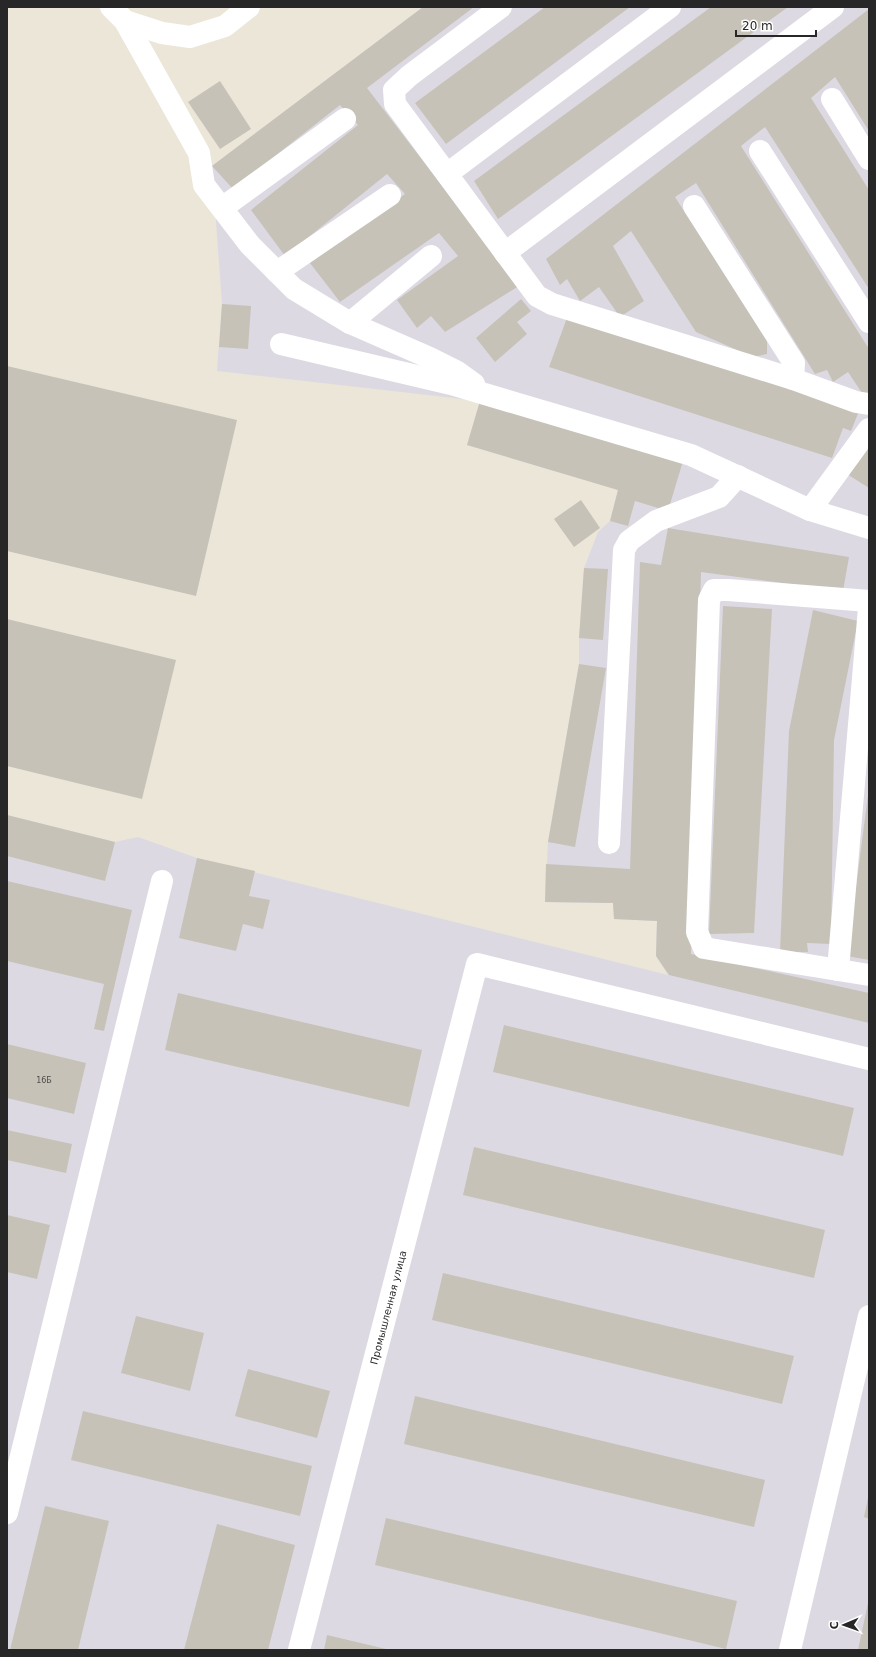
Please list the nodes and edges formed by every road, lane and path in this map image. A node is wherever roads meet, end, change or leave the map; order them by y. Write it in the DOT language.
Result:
graph roads {
  1 [pos="249,7"];
  2 [pos="501,7"];
  3 [pos="670,7"];
  4 [pos="833,7"];
  5 [pos="118,14"];
  6 [pos="832,99"];
  7 [pos="345,119"];
  8 [pos="760,151"];
  9 [pos="869,159"];
  10 [pos="447,174"];
  11 [pos="390,195"];
  12 [pos="694,206"];
  13 [pos="222,208"];
  14 [pos="506,253"];
  15 [pos="431,256"];
  16 [pos="277,272"];
  17 [pos="869,322"];
  18 [pos="350,323"];
  19 [pos="281,344"];
  20 [pos="793,379"];
  21 [pos="490,395"];
  22 [pos="869,404"];
  23 [pos="869,429"];
  24 [pos="738,476"];
  25 [pos="810,510"];
  26 [pos="869,528"];
  27 [pos="869,600"];
  28 [pos="869,608"];
  29 [pos="609,843"];
  30 [pos="162,881"];
  31 [pos="838,970"];
  32 [pos="869,975"];
  33 [pos="869,1059"];
  34 [pos="869,1316"];
  35 [pos="7,1512"];
  36 [pos="299,1650"];
  37 [pos="790,1650"];
  1 -- 5 [label="street"];
  2 -- 10 [label="street"];
  3 -- 10 [label="street"];
  4 -- 14 [label="street"];
  5 -- 13 [label="street"];
  6 -- 9 [label="street"];
  7 -- 13 [label="street"];
  8 -- 17 [label="street"];
  10 -- 14 [label="street"];
  11 -- 16 [label="street"];
  12 -- 20 [label="street"];
  13 -- 16 [label="street"];
  14 -- 20 [label="street"];
  15 -- 18 [label="street"];
  16 -- 18 [label="street"];
  18 -- 21 [label="street"];
  19 -- 21 [label="street"];
  20 -- 22 [label="street"];
  21 -- 24 [label="street"];
  23 -- 25 [label="street"];
  24 -- 25 [label="street"];
  24 -- 29 [label="street"];
  25 -- 26 [label="street"];
  27 -- 31 [label="street"];
  28 -- 31 [label="street"];
  30 -- 35 [label="street"];
  31 -- 32 [label="street"];
  33 -- 36 [label="street, Промышленная улица"];
  34 -- 37 [label="street"];
}
